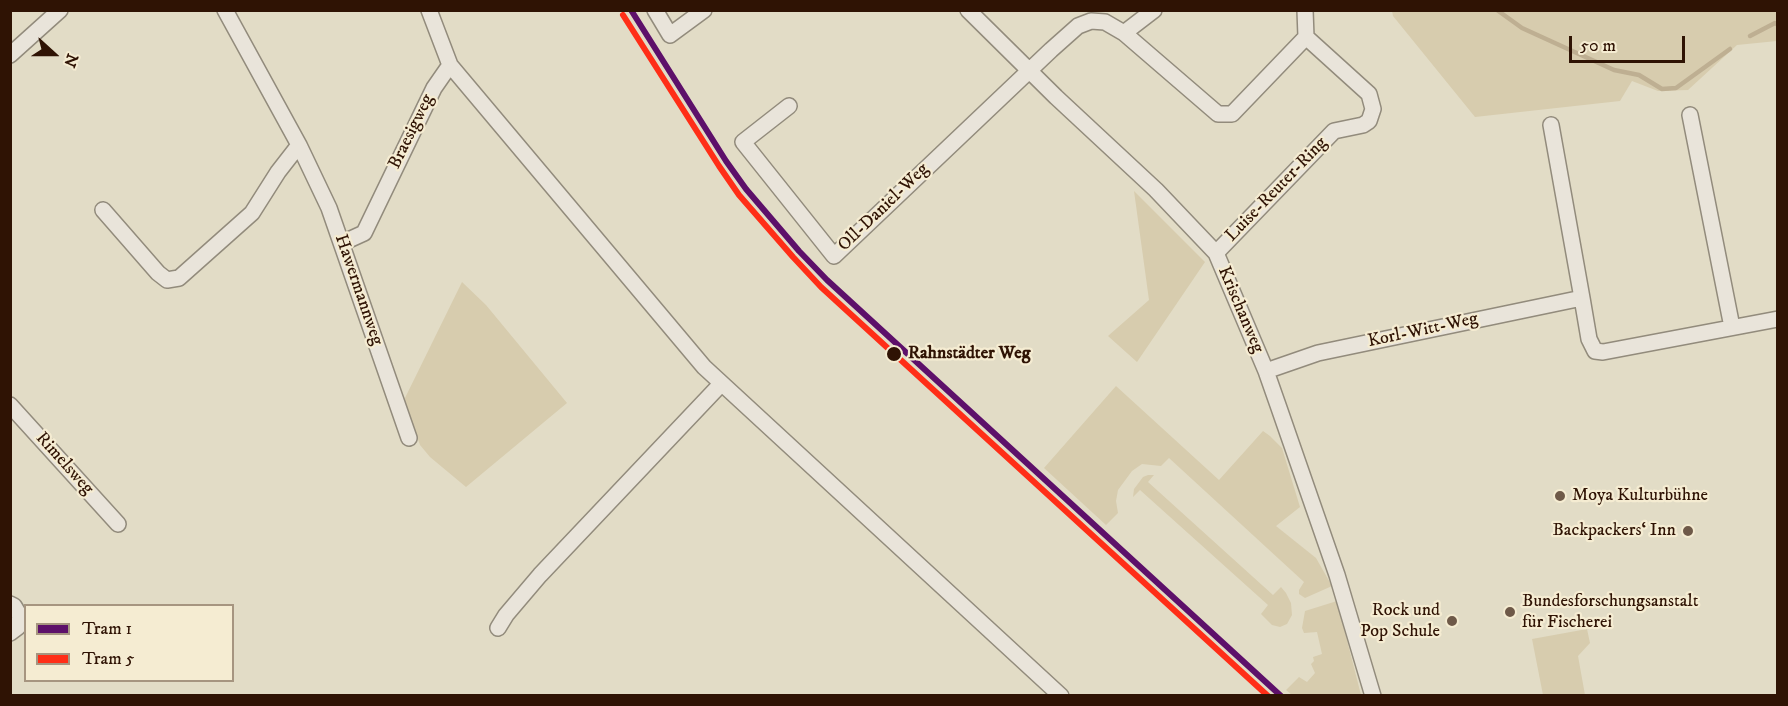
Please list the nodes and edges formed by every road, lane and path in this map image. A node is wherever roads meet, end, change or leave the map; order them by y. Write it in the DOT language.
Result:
graph roads {
  1 [pos="60,10"];
  2 [pos="225,10"];
  3 [pos="429,10"];
  4 [pos="655,10"];
  5 [pos="704,10"];
  6 [pos="968,10"];
  7 [pos="1154,10"];
  8 [pos="1305,10"];
  9 [pos="1124,33"];
  10 [pos="1306,37"];
  11 [pos="10,55"];
  12 [pos="450,64"];
  13 [pos="1030,70"];
  14 [pos="789,106"];
  15 [pos="1690,115"];
  16 [pos="1551,125"];
  17 [pos="299,145"];
  18 [pos="103,210"];
  19 [pos="342,243"];
  20 [pos="1216,253"];
  21 [pos="1582,298"];
  22 [pos="1778,319"];
  23 [pos="1732,327"];
  24 [pos="1266,371"];
  25 [pos="721,384"];
  26 [pos="10,405"];
  27 [pos="409,438"];
  28 [pos="118,524"];
  29 [pos="10,604"];
  30 [pos="498,628"];
  31 [pos="10,633"];
  32 [pos="1061,696"];
  33 [pos="1373,696"];
  1 -- 11 [label="street"];
  2 -- 17 [label="street, Hawermannweg"];
  3 -- 12 [label="street"];
  4 -- 5 [label="street"];
  6 -- 13 [label="street, Krischanweg"];
  7 -- 9 [label="street"];
  8 -- 10 [label="street"];
  9 -- 10 [label="street"];
  9 -- 13 [label="street"];
  10 -- 20 [label="street, Luise-Reuter-Ring"];
  12 -- 19 [label="street, Braesigweg"];
  12 -- 25 [label="street"];
  13 -- 14 [label="street, Oll-Daniel-Weg"];
  13 -- 20 [label="street, Krischanweg"];
  15 -- 23 [label="street"];
  16 -- 21 [label="street"];
  17 -- 18 [label="street"];
  17 -- 19 [label="street, Hawermannweg"];
  19 -- 27 [label="street, Hawermannweg"];
  20 -- 24 [label="street, Krischanweg"];
  21 -- 23 [label="street"];
  21 -- 24 [label="street, Korl-Witt-Weg"];
  22 -- 23 [label="street"];
  24 -- 33 [label="street, Krischanweg"];
  25 -- 30 [label="street"];
  25 -- 32 [label="street"];
  26 -- 28 [label="street, Rimelsweg"];
  29 -- 31 [label="street"];
}
